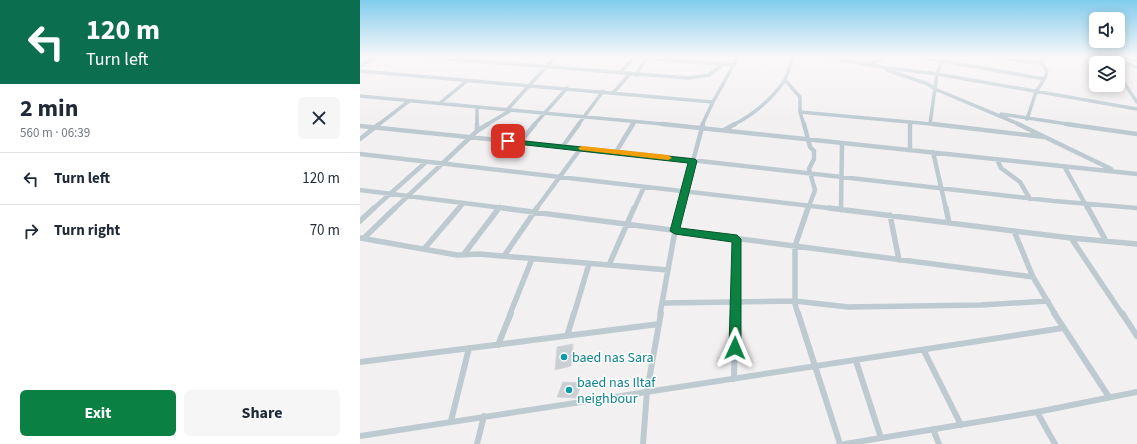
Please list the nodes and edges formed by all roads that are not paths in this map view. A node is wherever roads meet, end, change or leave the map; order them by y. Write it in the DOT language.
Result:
graph roads {
  1 [pos="441,78"];
  2 [pos="537,78"];
  3 [pos="627,78"];
  4 [pos="726,78"];
  5 [pos="908,78"];
  6 [pos="937,78"];
  7 [pos="957,78"];
  8 [pos="1038,78"];
  9 [pos="1044,79"];
  10 [pos="468,80"];
  11 [pos="785,80"];
  12 [pos="1125,84"];
  13 [pos="531,85"];
  14 [pos="567,88"];
  15 [pos="935,89"];
  16 [pos="603,91"];
  17 [pos="614,92"];
  18 [pos="1036,92"];
  19 [pos="360,96"];
  20 [pos="409,100"];
  21 [pos="712,102"];
  22 [pos="1137,102"];
  23 [pos="440,103"];
  24 [pos="477,107"];
  25 [pos="1137,109"];
  26 [pos="509,110"];
  27 [pos="800,112"];
  28 [pos="992,112"];
  29 [pos="546,113"];
  30 [pos="584,117"];
  31 [pos="1027,119"];
  32 [pos="634,122"];
  33 [pos="910,122"];
  34 [pos="930,124"];
  35 [pos="360,126"];
  36 [pos="376,127"];
  37 [pos="701,128"];
  38 [pos="477,131"];
  39 [pos="723,131"];
  40 [pos="1137,134"];
  41 [pos="471,137"];
  42 [pos="1048,138"];
  43 [pos="360,139"];
  44 [pos="808,140"];
  45 [pos="520,142"];
  46 [pos="842,143"];
  47 [pos="563,146"];
  48 [pos="581,148"];
  49 [pos="910,150"];
  50 [pos="616,152"];
  51 [pos="933,152"];
  52 [pos="360,154"];
  53 [pos="997,159"];
  54 [pos="693,161"];
  55 [pos="426,162"];
  56 [pos="442,164"];
  57 [pos="1064,166"];
  58 [pos="1115,171"];
  59 [pos="811,174"];
  60 [pos="1137,174"];
  61 [pos="559,177"];
  62 [pos="842,178"];
  63 [pos="644,186"];
  64 [pos="940,188"];
  65 [pos="360,190"];
  66 [pos="685,191"];
  67 [pos="390,194"];
  68 [pos="410,196"];
  69 [pos="1030,199"];
  70 [pos="464,203"];
  71 [pos="1084,204"];
  72 [pos="810,206"];
  73 [pos="500,207"];
  74 [pos="1137,208"];
  75 [pos="841,210"];
  76 [pos="534,212"];
  77 [pos="890,216"];
  78 [pos="360,221"];
  79 [pos="949,223"];
  80 [pos="627,224"];
  81 [pos="675,231"];
  82 [pos="1014,231"];
  83 [pos="362,238"];
  84 [pos="1071,238"];
  85 [pos="737,239"];
  86 [pos="1106,241"];
  87 [pos="1137,244"];
  88 [pos="795,246"];
  89 [pos="424,249"];
  90 [pos="464,254"];
  91 [pos="504,256"];
  92 [pos="532,259"];
  93 [pos="899,260"];
  94 [pos="589,264"];
  95 [pos="609,265"];
  96 [pos="668,270"];
  97 [pos="1033,277"];
  98 [pos="795,301"];
  99 [pos="1048,301"];
  100 [pos="736,302"];
  101 [pos="663,303"];
  102 [pos="659,324"];
  103 [pos="1063,328"];
  104 [pos="567,336"];
  105 [pos="1137,336"];
  106 [pos="498,345"];
  107 [pos="469,348"];
  108 [pos="924,351"];
  109 [pos="856,361"];
  110 [pos="360,362"];
  111 [pos="815,368"];
  112 [pos="734,379"];
  113 [pos="647,391"];
  114 [pos="1137,392"];
  115 [pos="1109,397"];
  116 [pos="1037,412"];
  117 [pos="484,416"];
  118 [pos="451,422"];
  119 [pos="961,425"];
  120 [pos="934,429"];
  121 [pos="360,436"];
  122 [pos="881,438"];
  123 [pos="477,444"];
  124 [pos="642,444"];
  125 [pos="840,444"];
  126 [pos="845,444"];
  127 [pos="939,444"];
  128 [pos="1055,444"];
  1 -- 10 [label="street"];
  2 -- 13 [label="street"];
  3 -- 17 [label="street"];
  4 -- 21 [label="street"];
  5 -- 15 [label="street"];
  6 -- 15 [label="street"];
  7 -- 18 [label="street"];
  8 -- 9 [label="street"];
  9 -- 18 [label="street"];
  10 -- 13 [label="street"];
  10 -- 23 [label="street"];
  11 -- 27 [label="street"];
  11 -- 39 [label="street"];
  12 -- 22 [label="street"];
  13 -- 14 [label="street"];
  13 -- 26 [label="street"];
  14 -- 16 [label="street"];
  14 -- 29 [label="street"];
  15 -- 28 [label="street"];
  15 -- 34 [label="street"];
  16 -- 17 [label="street"];
  16 -- 30 [label="street"];
  17 -- 21 [label="street"];
  18 -- 25 [label="street"];
  18 -- 31 [label="street"];
  19 -- 20 [label="street"];
  20 -- 23 [label="street"];
  20 -- 36 [label="street"];
  21 -- 37 [label="street"];
  23 -- 24 [label="street"];
  24 -- 26 [label="street"];
  24 -- 38 [label="street"];
  26 -- 29 [label="street"];
  26 -- 38 [label="street"];
  27 -- 33 [label="street"];
  27 -- 44 [label="street"];
  28 -- 31 [label="street"];
  28 -- 42 [label="street"];
  29 -- 30 [label="street"];
  29 -- 45 [label="street"];
  30 -- 32 [label="street"];
  30 -- 47 [label="street"];
  31 -- 40 [label="street"];
  32 -- 37 [label="street"];
  32 -- 50 [label="street"];
  33 -- 34 [label="street"];
  33 -- 49 [label="street"];
  34 -- 42 [label="street"];
  35 -- 36 [label="street"];
  36 -- 41 [label="street"];
  36 -- 43 [label="street"];
  37 -- 39 [label="street"];
  37 -- 54 [label="street"];
  38 -- 41 [label="street"];
  39 -- 44 [label="street"];
  41 -- 45 [label="street"];
  41 -- 56 [label="street"];
  42 -- 58 [label="street"];
  44 -- 46 [label="street"];
  44 -- 59 [label="street"];
  45 -- 47 [label="street"];
  46 -- 49 [label="street"];
  46 -- 62 [label="street"];
  47 -- 48 [label="street"];
  48 -- 50 [label="street"];
  48 -- 61 [label="street"];
  49 -- 51 [label="street"];
  50 -- 54 [label="street"];
  51 -- 53 [label="street"];
  51 -- 64 [label="street"];
  52 -- 55 [label="street"];
  53 -- 57 [label="street"];
  53 -- 69 [label="street"];
  54 -- 59 [label="street"];
  54 -- 66 [label="street"];
  55 -- 56 [label="street"];
  55 -- 67 [label="street"];
  56 -- 61 [label="street"];
  56 -- 68 [label="street"];
  57 -- 58 [label="street"];
  57 -- 71 [label="street"];
  58 -- 60 [label="street"];
  59 -- 62 [label="street"];
  59 -- 72 [label="street"];
  61 -- 63 [label="street"];
  61 -- 76 [label="street"];
  62 -- 64 [label="street"];
  62 -- 75 [label="street"];
  63 -- 66 [label="street"];
  63 -- 80 [label="street"];
  64 -- 69 [label="street"];
  64 -- 79 [label="street"];
  65 -- 67 [label="street"];
  66 -- 72 [label="street"];
  66 -- 81 [label="street"];
  67 -- 68 [label="street"];
  67 -- 78 [label="street"];
  68 -- 70 [label="street"];
  68 -- 83 [label="street"];
  69 -- 71 [label="street"];
  70 -- 73 [label="street"];
  70 -- 89 [label="street"];
  71 -- 74 [label="street"];
  71 -- 86 [label="street"];
  72 -- 75 [label="street"];
  72 -- 88 [label="street"];
  73 -- 76 [label="street"];
  73 -- 90 [label="street"];
  75 -- 77 [label="street"];
  76 -- 80 [label="street"];
  76 -- 91 [label="street"];
  77 -- 79 [label="street"];
  77 -- 93 [label="street"];
  79 -- 82 [label="street"];
  80 -- 81 [label="street"];
  80 -- 95 [label="street"];
  81 -- 85 [label="street"];
  81 -- 96 [label="street"];
  82 -- 84 [label="street"];
  82 -- 97 [label="street"];
  83 -- 89 [label="street"];
  84 -- 86 [label="street"];
  84 -- 105 [label="street"];
  85 -- 88 [label="street"];
  85 -- 100 [label="street"];
  86 -- 87 [label="street"];
  88 -- 93 [label="street"];
  88 -- 98 [label="street"];
  89 -- 90 [label="street"];
  90 -- 91 [label="street"];
  91 -- 92 [label="street"];
  92 -- 94 [label="street"];
  92 -- 106 [label="street"];
  93 -- 97 [label="street"];
  94 -- 95 [label="street"];
  94 -- 104 [label="street"];
  95 -- 96 [label="street"];
  96 -- 101 [label="street"];
  97 -- 99 [label="street"];
  98 -- 99 [label="street"];
  98 -- 100 [label="street"];
  98 -- 111 [label="street"];
  99 -- 103 [label="street"];
  100 -- 101 [label="street"];
  100 -- 112 [label="street"];
  101 -- 102 [label="street"];
  102 -- 104 [label="street"];
  102 -- 113 [label="street"];
  103 -- 108 [label="street"];
  103 -- 115 [label="street"];
  104 -- 106 [label="street"];
  106 -- 107 [label="street"];
  107 -- 110 [label="street"];
  107 -- 118 [label="street"];
  108 -- 109 [label="street"];
  108 -- 119 [label="street"];
  109 -- 111 [label="street"];
  109 -- 122 [label="street"];
  111 -- 112 [label="street"];
  111 -- 125 [label="street"];
  112 -- 113 [label="street"];
  113 -- 117 [label="street"];
  113 -- 124 [label="street"];
  114 -- 115 [label="street"];
  115 -- 116 [label="street"];
  116 -- 119 [label="street"];
  116 -- 128 [label="street"];
  117 -- 118 [label="street"];
  117 -- 123 [label="street"];
  118 -- 121 [label="street"];
  119 -- 120 [label="street"];
  120 -- 122 [label="street"];
  120 -- 127 [label="street"];
  122 -- 126 [label="street"];
}
